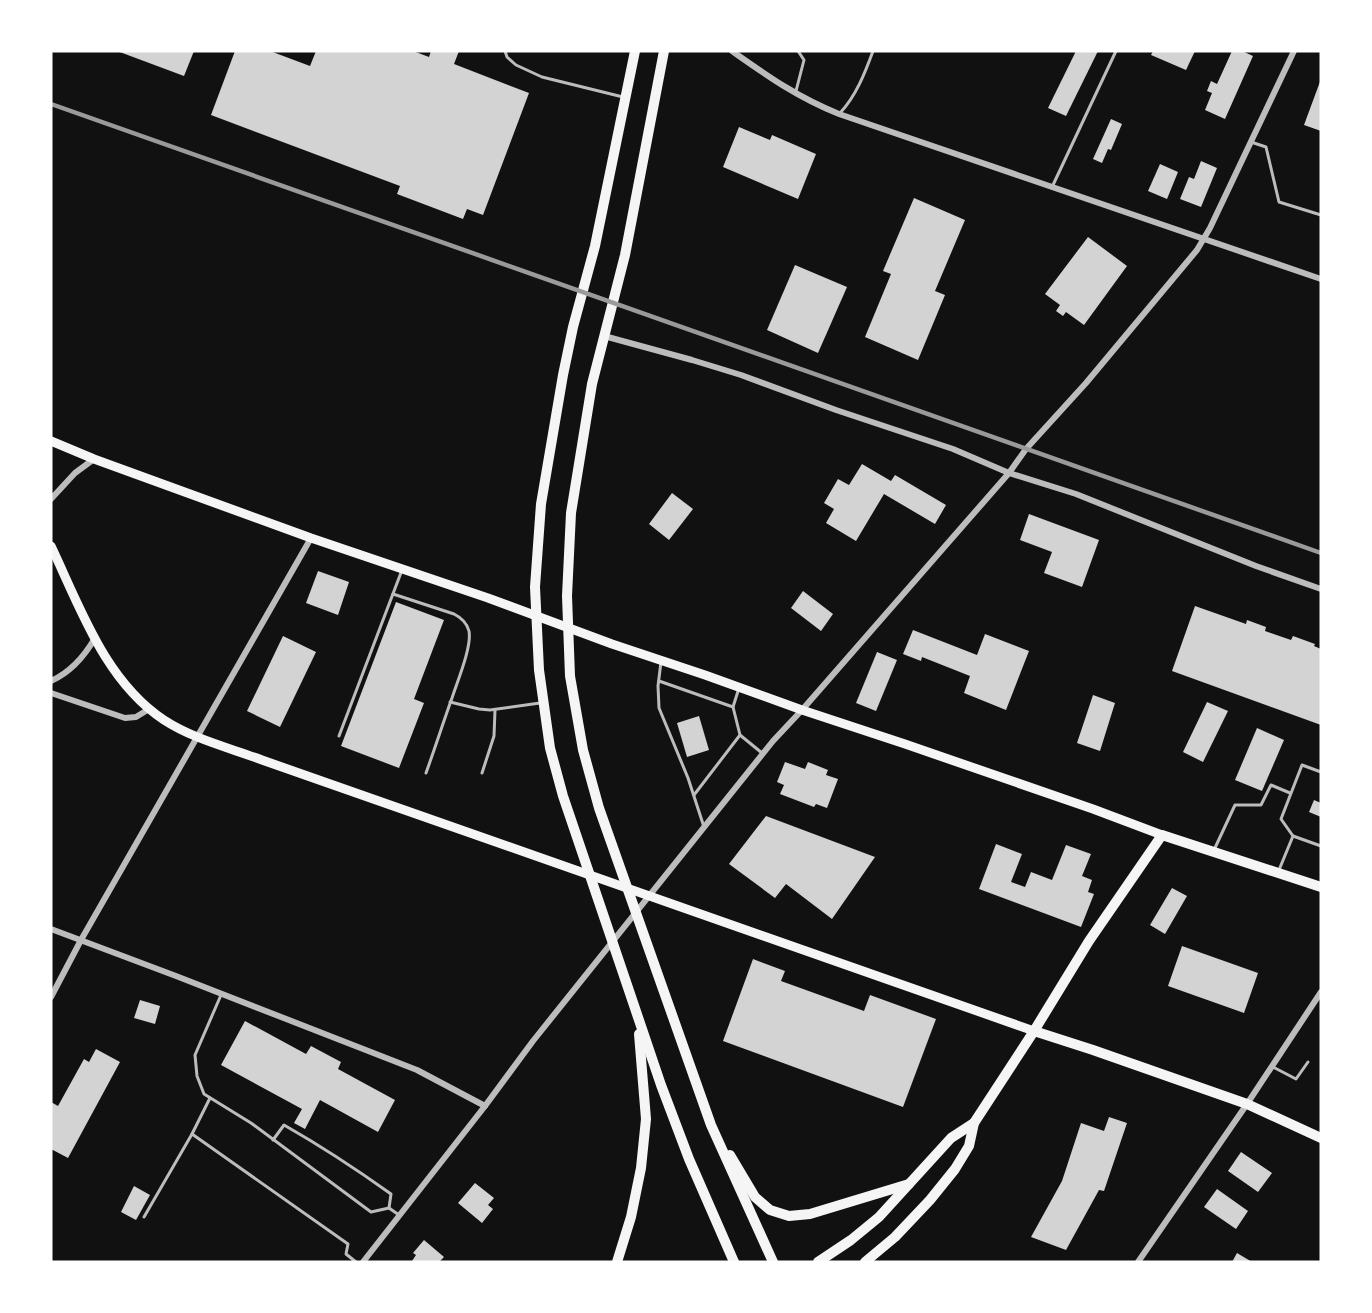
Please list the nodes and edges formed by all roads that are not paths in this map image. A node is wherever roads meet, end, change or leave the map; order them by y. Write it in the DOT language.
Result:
graph roads {
  1 [pos="505,51"];
  2 [pos="635,51"];
  3 [pos="664,51"];
  4 [pos="732,51"];
  5 [pos="798,51"];
  6 [pos="873,51"];
  7 [pos="1116,51"];
  8 [pos="1294,51"];
  9 [pos="795,94"];
  10 [pos="626,98"];
  11 [pos="839,114"];
  12 [pos="1251,142"];
  13 [pos="1053,187"];
  14 [pos="1321,215"];
  15 [pos="1204,240"];
  16 [pos="1321,279"];
  17 [pos="603,336"];
  18 [pos="51,441"];
  19 [pos="94,459"];
  20 [pos="1010,473"];
  21 [pos="51,499"];
  22 [pos="310,538"];
  23 [pos="51,546"];
  24 [pos="402,569"];
  25 [pos="1321,589"];
  26 [pos="393,594"];
  27 [pos="95,638"];
  28 [pos="662,660"];
  29 [pos="51,681"];
  30 [pos="658,681"];
  31 [pos="739,687"];
  32 [pos="51,693"];
  33 [pos="450,702"];
  34 [pos="544,702"];
  35 [pos="733,706"];
  36 [pos="150,710"];
  37 [pos="495,710"];
  38 [pos="802,710"];
  39 [pos="740,735"];
  40 [pos="197,736"];
  41 [pos="339,736"];
  42 [pos="763,753"];
  43 [pos="1321,772"];
  44 [pos="426,773"];
  45 [pos="482,773"];
  46 [pos="1290,793"];
  47 [pos="694,795"];
  48 [pos="704,827"];
  49 [pos="1162,835"];
  50 [pos="1293,836"];
  51 [pos="1321,846"];
  52 [pos="1214,851"];
  53 [pos="1278,872"];
  54 [pos="1321,887"];
  55 [pos="649,897"];
  56 [pos="51,930"];
  57 [pos="81,940"];
  58 [pos="1321,992"];
  59 [pos="222,994"];
  60 [pos="51,997"];
  61 [pos="637,1016"];
  62 [pos="1034,1031"];
  63 [pos="1308,1062"];
  64 [pos="1271,1066"];
  65 [pos="210,1098"];
  66 [pos="1247,1104"];
  67 [pos="485,1106"];
  68 [pos="974,1123"];
  69 [pos="711,1125"];
  70 [pos="192,1134"];
  71 [pos="1321,1138"];
  72 [pos="273,1140"];
  73 [pos="909,1184"];
  74 [pos="389,1208"];
  75 [pos="399,1215"];
  76 [pos="144,1217"];
  77 [pos="356,1262"];
  78 [pos="363,1262"];
  79 [pos="617,1262"];
  80 [pos="734,1262"];
  81 [pos="773,1262"];
  82 [pos="818,1262"];
  83 [pos="865,1262"];
  84 [pos="1138,1262"];
  1 -- 10 [label="lane"];
  2 -- 10 [label="main road"];
  3 -- 17 [label="main road"];
  4 -- 9 [label="street"];
  5 -- 9 [label="lane"];
  6 -- 11 [label="lane"];
  7 -- 13 [label="lane"];
  8 -- 12 [label="street"];
  9 -- 11 [label="street"];
  10 -- 34 [label="main road"];
  11 -- 13 [label="street"];
  12 -- 14 [label="lane"];
  12 -- 15 [label="street"];
  13 -- 15 [label="street"];
  15 -- 16 [label="street"];
  15 -- 20 [label="street"];
  17 -- 20 [label="street"];
  17 -- 69 [label="main road"];
  18 -- 19 [label="main road"];
  19 -- 21 [label="street"];
  19 -- 22 [label="main road"];
  20 -- 25 [label="street"];
  20 -- 38 [label="street"];
  22 -- 24 [label="main road"];
  22 -- 40 [label="street"];
  23 -- 27 [label="main road"];
  24 -- 26 [label="lane"];
  24 -- 28 [label="main road"];
  26 -- 33 [label="lane"];
  26 -- 41 [label="lane"];
  27 -- 29 [label="street"];
  27 -- 36 [label="main road"];
  28 -- 30 [label="lane"];
  28 -- 31 [label="main road"];
  30 -- 35 [label="lane"];
  30 -- 47 [label="lane"];
  31 -- 35 [label="lane"];
  31 -- 38 [label="main road"];
  32 -- 36 [label="street"];
  33 -- 37 [label="lane"];
  33 -- 44 [label="lane"];
  34 -- 37 [label="lane"];
  34 -- 61 [label="main road"];
  35 -- 39 [label="lane"];
  36 -- 40 [label="main road"];
  37 -- 45 [label="lane"];
  38 -- 42 [label="street"];
  38 -- 49 [label="main road"];
  39 -- 42 [label="lane"];
  39 -- 47 [label="lane"];
  40 -- 55 [label="main road"];
  40 -- 57 [label="street"];
  42 -- 48 [label="street"];
  43 -- 46 [label="lane"];
  46 -- 50 [label="lane"];
  46 -- 52 [label="lane"];
  47 -- 48 [label="lane"];
  48 -- 55 [label="street"];
  49 -- 52 [label="main road"];
  49 -- 62 [label="main road"];
  50 -- 51 [label="lane"];
  50 -- 53 [label="lane"];
  52 -- 53 [label="main road"];
  53 -- 54 [label="main road"];
  55 -- 62 [label="main road"];
  55 -- 67 [label="street"];
  56 -- 57 [label="street"];
  57 -- 59 [label="street"];
  57 -- 60 [label="street"];
  58 -- 64 [label="street"];
  59 -- 65 [label="lane"];
  59 -- 67 [label="street"];
  61 -- 79 [label="main road"];
  61 -- 80 [label="main road"];
  62 -- 66 [label="main road"];
  62 -- 68 [label="main road"];
  63 -- 64 [label="lane"];
  64 -- 66 [label="street"];
  65 -- 70 [label="lane"];
  65 -- 72 [label="lane"];
  66 -- 71 [label="main road"];
  66 -- 84 [label="street"];
  67 -- 75 [label="street"];
  68 -- 73 [label="main road"];
  68 -- 83 [label="main road"];
  69 -- 73 [label="main road"];
  69 -- 81 [label="main road"];
  70 -- 76 [label="lane"];
  70 -- 77 [label="lane"];
  72 -- 74 [label="lane"];
  72 -- 74 [label="lane"];
  73 -- 82 [label="main road"];
  74 -- 75 [label="lane"];
  75 -- 78 [label="street"];
}
